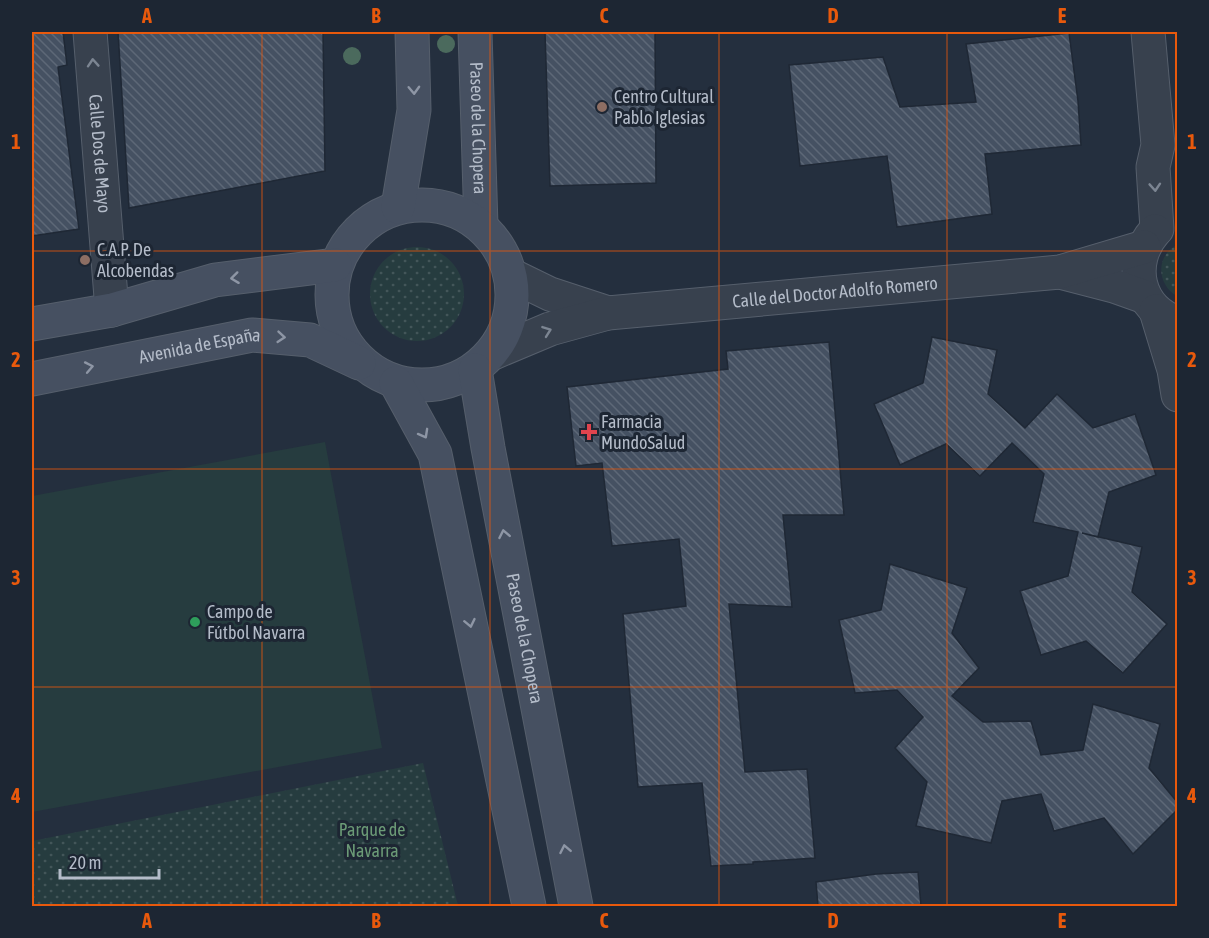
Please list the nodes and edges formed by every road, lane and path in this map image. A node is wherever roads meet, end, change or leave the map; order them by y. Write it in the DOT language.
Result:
graph roads {
  1 [pos="90,32"];
  2 [pos="412,32"];
  3 [pos="475,32"];
  4 [pos="1148,32"];
  5 [pos="1158,145"];
  6 [pos="1178,171"];
  7 [pos="398,207"];
  8 [pos="482,226"];
  9 [pos="1160,232"];
  10 [pos="335,265"];
  11 [pos="1060,272"];
  12 [pos="511,275"];
  13 [pos="112,310"];
  14 [pos="1159,310"];
  15 [pos="608,312"];
  16 [pos="32,324"];
  17 [pos="484,361"];
  18 [pos="363,365"];
  19 [pos="32,379"];
  20 [pos="396,383"];
  21 [pos="1178,395"];
  22 [pos="529,906"];
  23 [pos="576,906"];
  13 -- 1 [label="street, Calle Dos de Mayo, one-way"];
  2 -- 7 [label="main road, one-way"];
  3 -- 8 [label="main road, Paseo de la Chopera"];
  4 -- 5 [label="street"];
  5 -- 6 [label="street"];
  5 -- 9 [label="street, one-way"];
  7 -- 8 [label="main road"];
  7 -- 10 [label="main road"];
  8 -- 12 [label="main road"];
  9 -- 11 [label="street, Calle del Doctor Adolfo Romero"];
  9 -- 14 [label="street"];
  10 -- 13 [label="main road, one-way"];
  10 -- 18 [label="main road"];
  11 -- 14 [label="street, Calle del Doctor Adolfo Romero"];
  11 -- 15 [label="street, Calle del Doctor Adolfo Romero"];
  12 -- 15 [label="street"];
  12 -- 17 [label="main road"];
  13 -- 16 [label="main road"];
  14 -- 21 [label="street"];
  17 -- 15 [label="street, one-way"];
  17 -- 20 [label="main road"];
  23 -- 17 [label="main road, Paseo de la Chopera, one-way"];
  19 -- 18 [label="main road, Avenida de España, one-way"];
  18 -- 20 [label="main road"];
  20 -- 22 [label="main road, one-way"];
}
